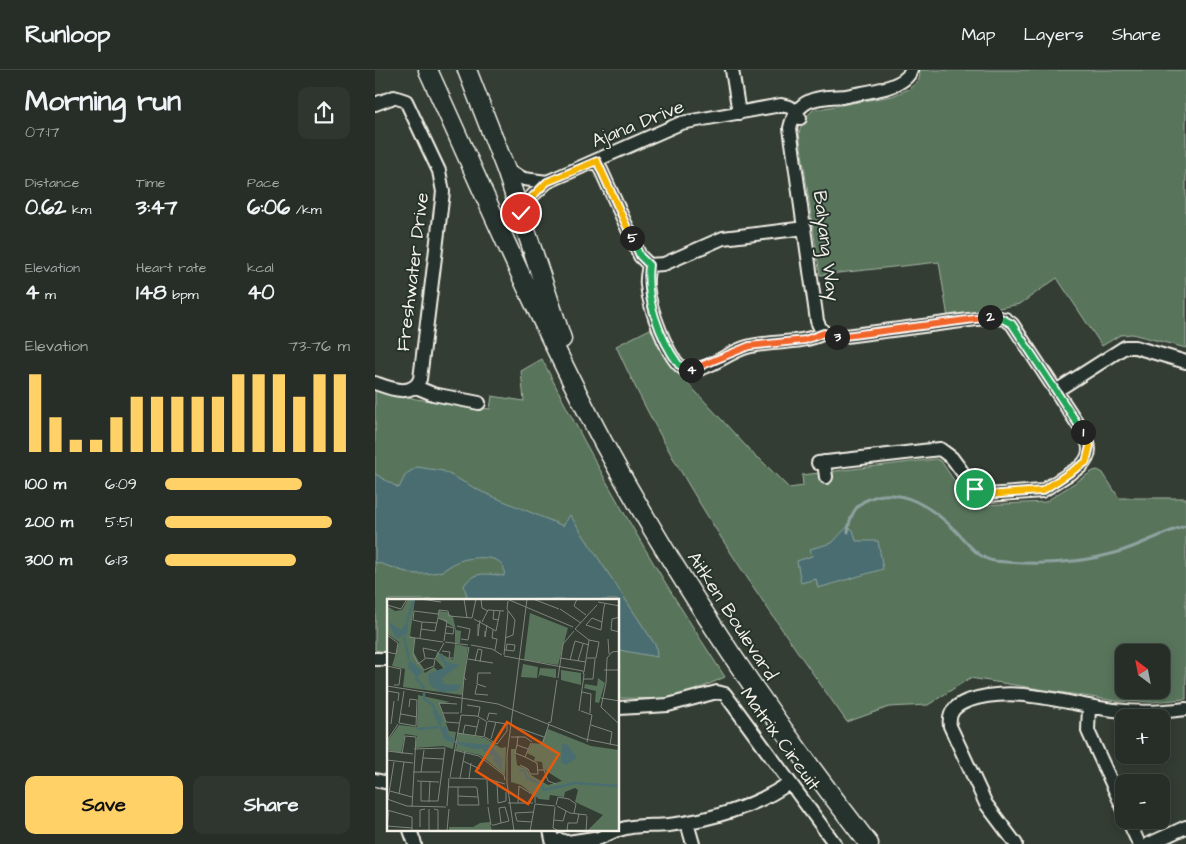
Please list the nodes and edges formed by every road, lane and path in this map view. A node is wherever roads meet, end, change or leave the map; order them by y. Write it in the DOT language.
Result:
graph roads {
  1 [pos="428,70"];
  2 [pos="467,70"];
  3 [pos="732,70"];
  4 [pos="911,70"];
  5 [pos="917,70"];
  6 [pos="872,92"];
  7 [pos="375,104"];
  8 [pos="739,113"];
  9 [pos="796,115"];
  10 [pos="597,161"];
  11 [pos="506,170"];
  12 [pos="547,182"];
  13 [pos="521,213"];
  14 [pos="805,228"];
  15 [pos="649,265"];
  16 [pos="821,329"];
  17 [pos="1186,362"];
  18 [pos="375,383"];
  19 [pos="416,387"];
  20 [pos="1056,391"];
  21 [pos="580,397"];
  22 [pos="479,403"];
  23 [pos="826,477"];
  24 [pos="1089,706"];
  25 [pos="620,708"];
  26 [pos="1186,709"];
  27 [pos="789,783"];
  28 [pos="1115,791"];
  29 [pos="687,823"];
  30 [pos="1186,827"];
  31 [pos="1132,829"];
  32 [pos="620,830"];
  33 [pos="613,832"];
  34 [pos="561,841"];
  35 [pos="591,841"];
  36 [pos="693,844"];
  37 [pos="835,844"];
  38 [pos="869,844"];
  39 [pos="1016,844"];
  40 [pos="1139,844"];
  41 [pos="1149,844"];
  1 -- 21 [label="main road, Aitken Boulevard"];
  2 -- 11 [label="main road, Aitken Boulevard"];
  3 -- 8 [label="street"];
  4 -- 6 [label="street"];
  5 -- 6 [label="street"];
  6 -- 9 [label="street"];
  7 -- 19 [label="street, Freshwater Drive"];
  8 -- 9 [label="street, Ajana Drive"];
  8 -- 10 [label="street, Ajana Drive"];
  9 -- 14 [label="street, Balyang Way"];
  10 -- 12 [label="street, Ajana Drive"];
  10 -- 15 [label="street"];
  11 -- 12 [label="street"];
  11 -- 13 [label="main road, Aitken Boulevard"];
  12 -- 13 [label="street, Ajana Drive"];
  13 -- 21 [label="main road, Aitken Boulevard"];
  14 -- 15 [label="street"];
  14 -- 16 [label="street, Balyang Way"];
  15 -- 16 [label="street"];
  16 -- 20 [label="street"];
  17 -- 20 [label="street"];
  18 -- 19 [label="street"];
  19 -- 22 [label="street"];
  20 -- 23 [label="street"];
  21 -- 38 [label="main road, Aitken Boulevard"];
  24 -- 26 [label="street"];
  24 -- 28 [label="street"];
  24 -- 39 [label="street"];
  25 -- 27 [label="street, Matrix Circuit"];
  27 -- 29 [label="street"];
  27 -- 37 [label="street, Matrix Circuit"];
  29 -- 32 [label="street"];
  29 -- 36 [label="street"];
  30 -- 41 [label="street"];
  31 -- 40 [label="street"];
  33 -- 35 [label="street"];
  34 -- 35 [label="street"];
}
